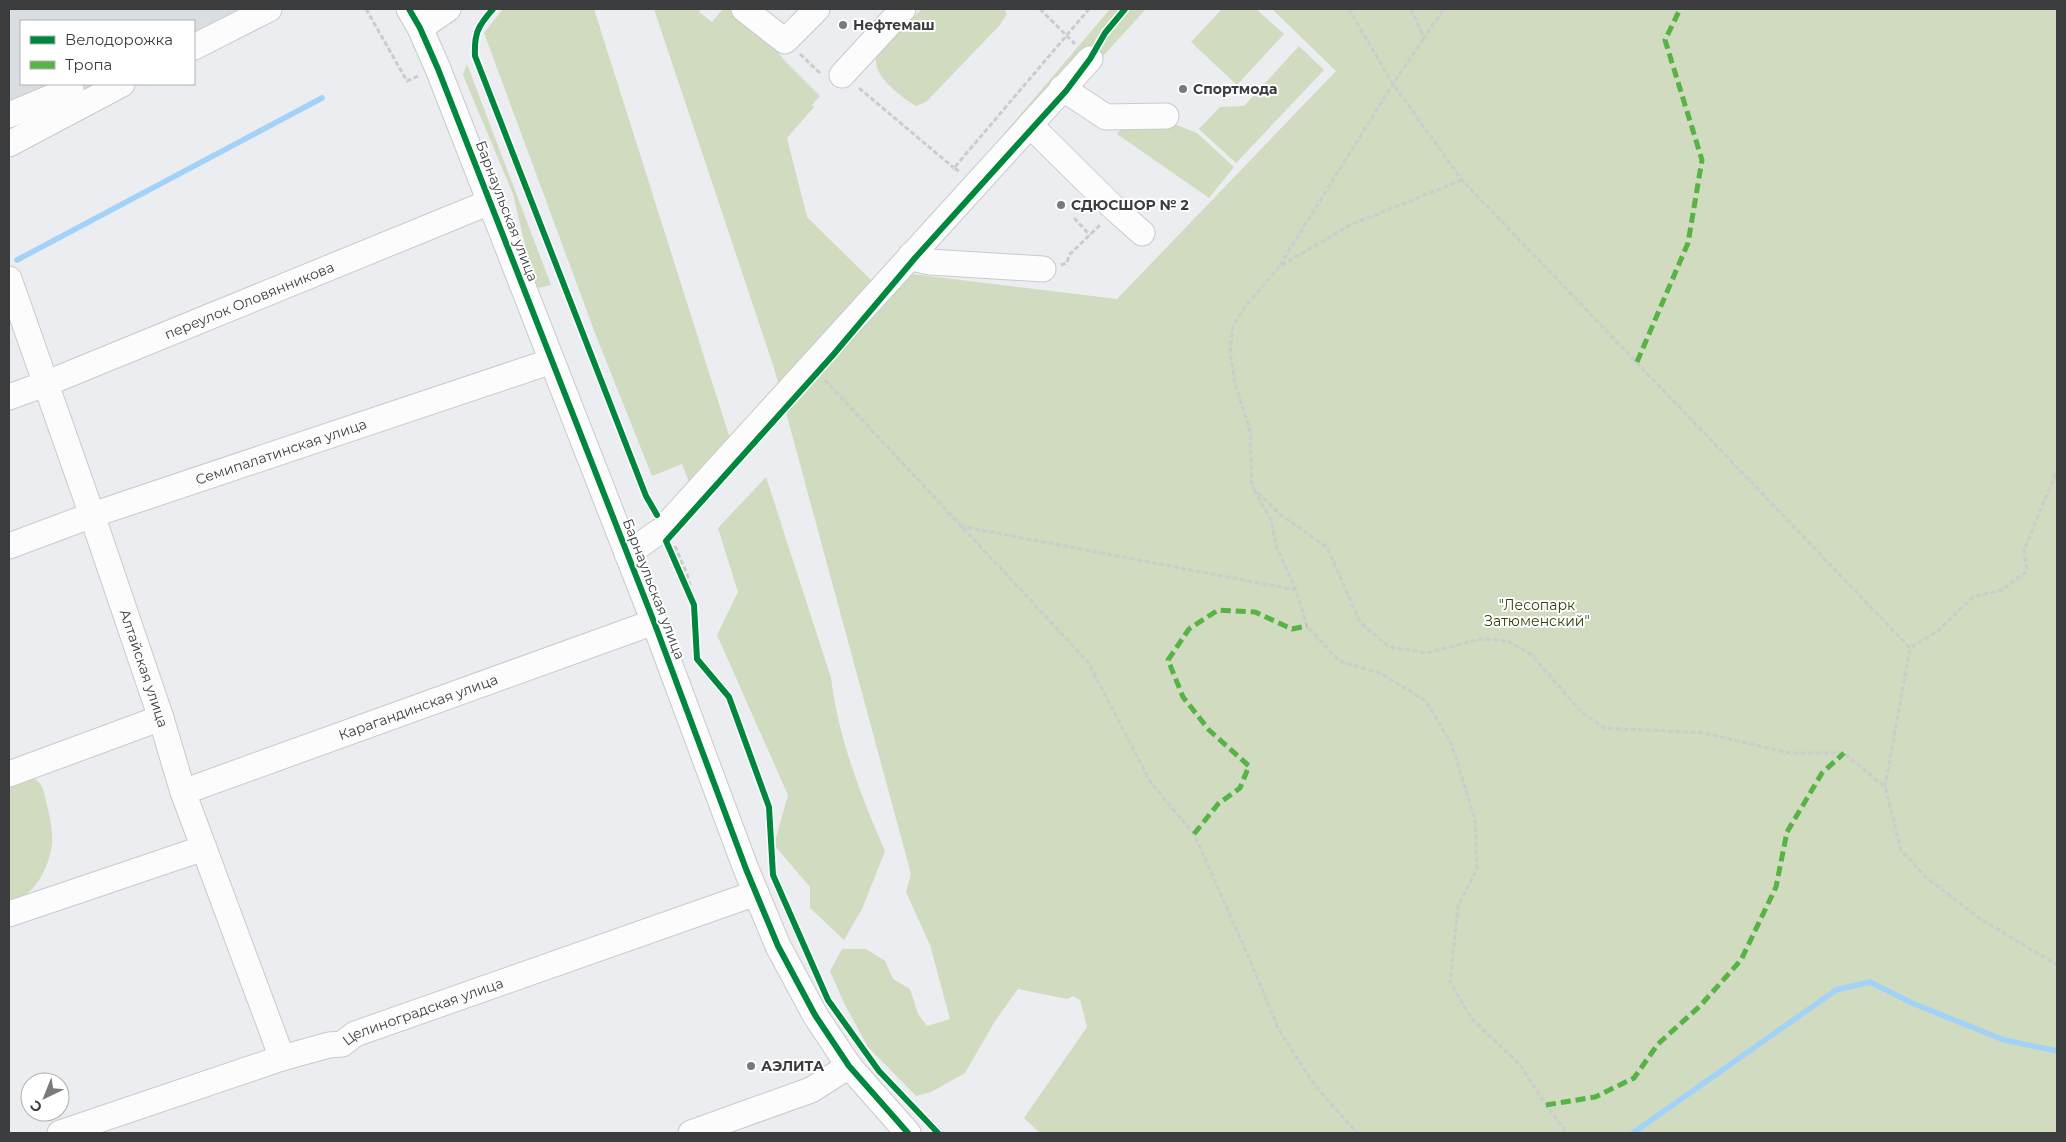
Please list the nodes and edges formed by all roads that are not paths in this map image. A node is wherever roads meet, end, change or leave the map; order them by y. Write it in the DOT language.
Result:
graph roads {
  1 [pos="269,9"];
  2 [pos="448,9"];
  3 [pos="744,9"];
  4 [pos="817,9"];
  5 [pos="903,9"];
  6 [pos="415,18"];
  7 [pos="195,46"];
  8 [pos="1090,59"];
  9 [pos="842,75"];
  10 [pos="120,85"];
  11 [pos="1062,88"];
  12 [pos="71,89"];
  13 [pos="9,115"];
  14 [pos="1166,116"];
  15 [pos="1030,125"];
  16 [pos="9,144"];
  17 [pos="490,202"];
  18 [pos="1142,233"];
  19 [pos="911,254"];
  20 [pos="1043,270"];
  21 [pos="9,279"];
  22 [pos="552,361"];
  23 [pos="45,384"];
  24 [pos="9,397"];
  25 [pos="92,515"];
  26 [pos="9,546"];
  27 [pos="626,554"];
  28 [pos="654,622"];
  29 [pos="161,718"];
  30 [pos="9,774"];
  31 [pos="183,792"];
  32 [pos="204,848"];
  33 [pos="756,893"];
  34 [pos="9,914"];
  35 [pos="282,1058"];
  36 [pos="849,1066"];
  37 [pos="60,1133"];
  38 [pos="691,1133"];
  39 [pos="908,1133"];
  1 -- 7 [label="street"];
  2 -- 6 [label="street"];
  3 -- 4 [label="street"];
  5 -- 9 [label="street"];
  6 -- 17 [label="street, Барнаульская улица"];
  8 -- 11 [label="street"];
  10 -- 16 [label="street"];
  11 -- 14 [label="street"];
  11 -- 15 [label="street"];
  12 -- 13 [label="street"];
  15 -- 18 [label="street"];
  15 -- 19 [label="street"];
  17 -- 22 [label="street, Барнаульская улица"];
  17 -- 23 [label="street, переулок Оловянникова"];
  19 -- 20 [label="street"];
  19 -- 27 [label="street"];
  21 -- 23 [label="street, Алтайская улица"];
  22 -- 25 [label="street, Семипалатинская улица"];
  22 -- 27 [label="street, Барнаульская улица"];
  23 -- 24 [label="street, переулок Оловянникова"];
  23 -- 25 [label="street, Алтайская улица"];
  25 -- 26 [label="street, Семипалатинская улица"];
  25 -- 29 [label="street, Алтайская улица"];
  27 -- 28 [label="street, Барнаульская улица"];
  28 -- 31 [label="street, Карагандинская улица"];
  28 -- 33 [label="street, Барнаульская улица"];
  29 -- 30 [label="street"];
  29 -- 31 [label="street, Алтайская улица"];
  31 -- 32 [label="street, Алтайская улица"];
  32 -- 34 [label="street"];
  32 -- 35 [label="street, Алтайская улица"];
  33 -- 35 [label="street, Целиноградская улица"];
  33 -- 36 [label="street, Барнаульская улица"];
  35 -- 37 [label="street, Целиноградская улица"];
  36 -- 38 [label="street"];
  36 -- 39 [label="street, Барнаульская улица"];
}
